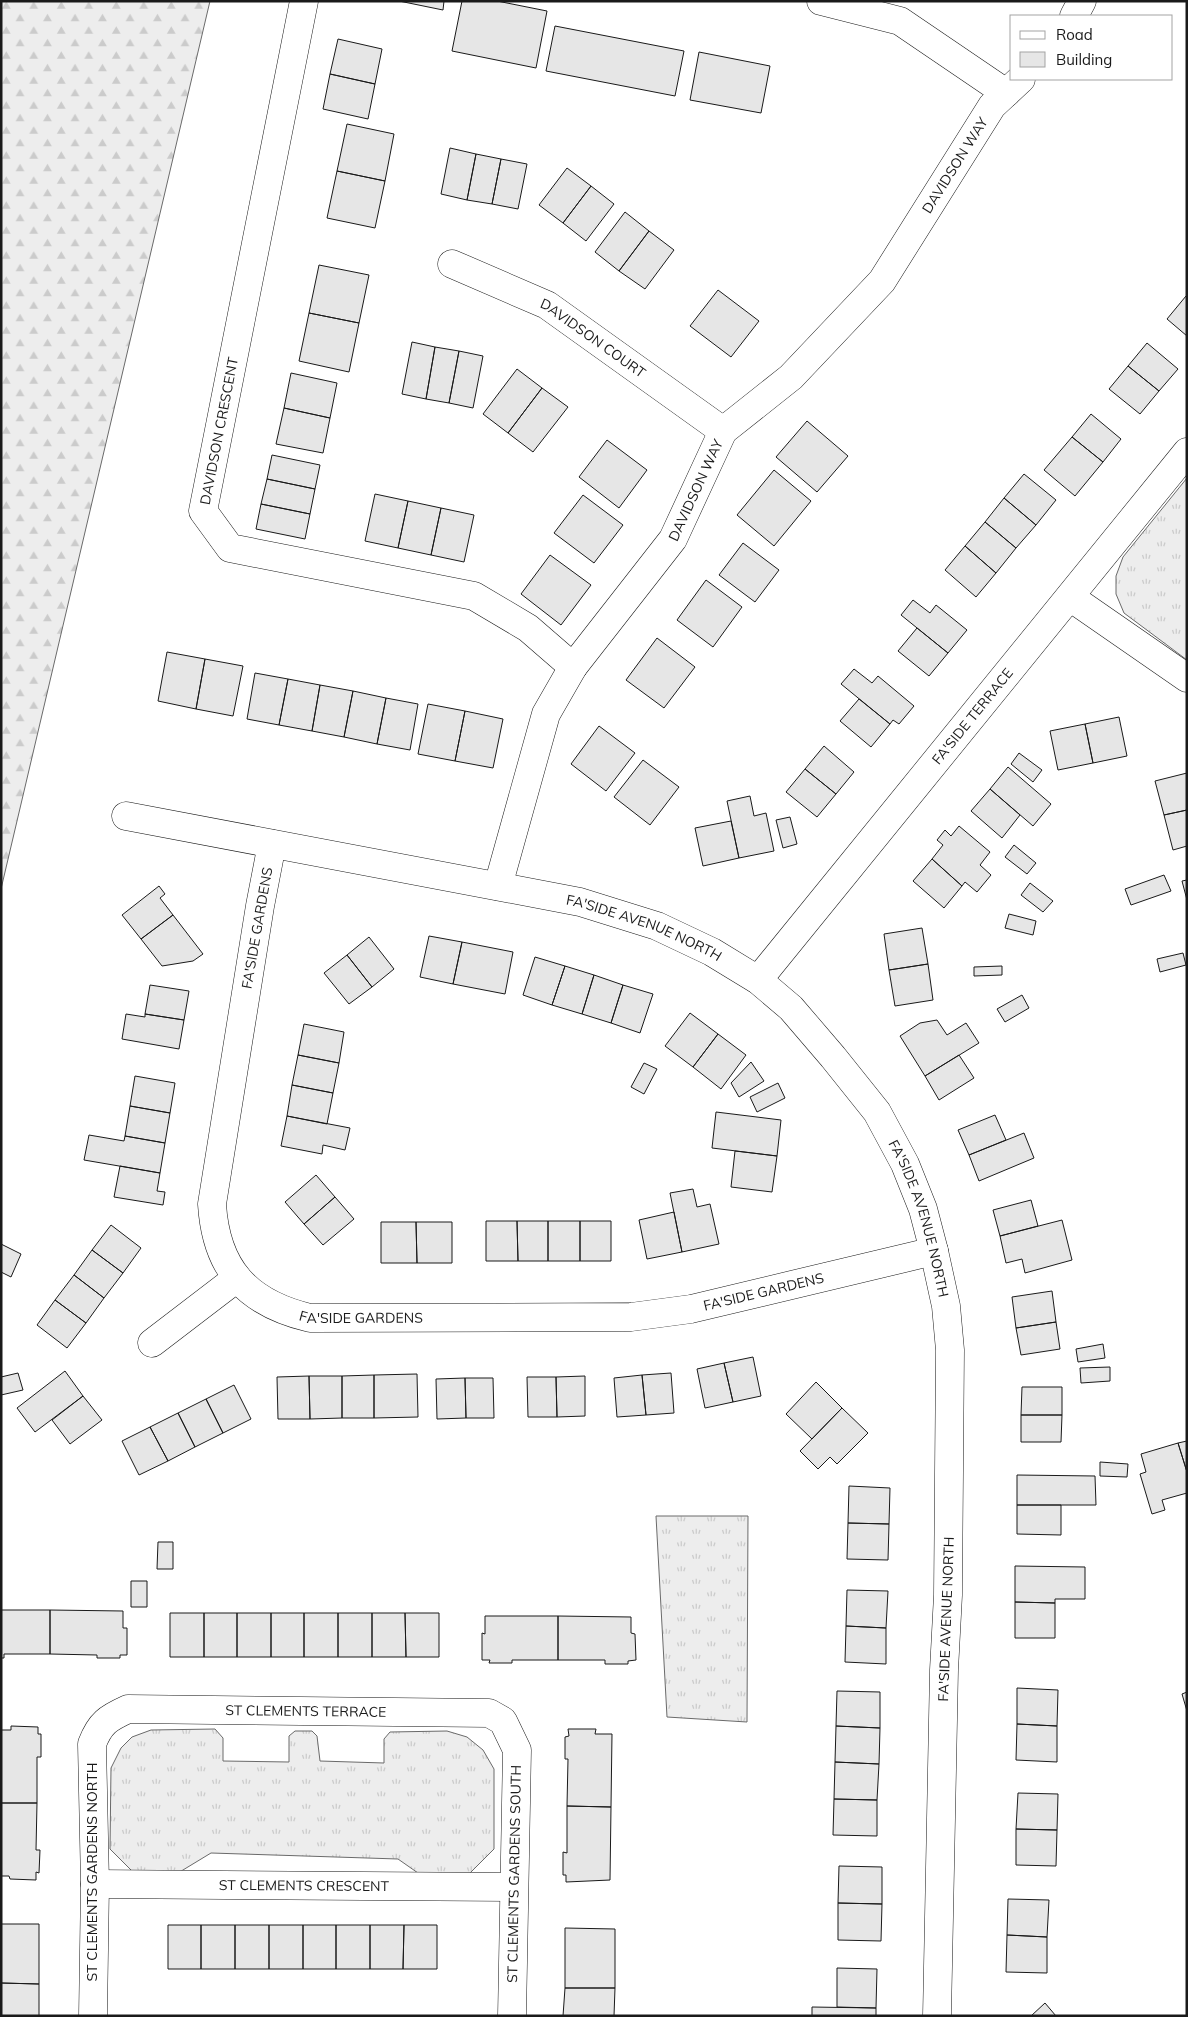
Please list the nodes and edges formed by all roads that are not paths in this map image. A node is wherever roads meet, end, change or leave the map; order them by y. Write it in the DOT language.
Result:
graph roads {
  1 [pos="304,1"];
  2 [pos="821,1"];
  3 [pos="1082,1"];
  4 [pos="1075,15"];
  5 [pos="1014,86"];
  6 [pos="452,264"];
  7 [pos="723,431"];
  8 [pos="1187,452"];
  9 [pos="1070,597"];
  10 [pos="573,667"];
  11 [pos="1187,678"];
  12 [pos="126,816"];
  13 [pos="272,844"];
  14 [pos="498,886"];
  15 [pos="758,980"];
  16 [pos="934,1252"];
  17 [pos="237,1278"];
  18 [pos="152,1343"];
  19 [pos="98,1729"];
  20 [pos="510,1734"];
  21 [pos="95,1884"];
  22 [pos="513,1886"];
  23 [pos="92,2016"];
  24 [pos="512,2016"];
  25 [pos="937,2016"];
  1 -- 10 [label="street, DAVIDSON CRESCENT"];
  2 -- 5 [label="street, DAVIDSON WAY"];
  3 -- 4 [label="street"];
  5 -- 7 [label="street, DAVIDSON WAY"];
  6 -- 7 [label="street, DAVIDSON COURT"];
  7 -- 10 [label="street, DAVIDSON WAY"];
  8 -- 9 [label="street, FA'SIDE TERRACE"];
  9 -- 11 [label="street"];
  9 -- 15 [label="street, FA'SIDE TERRACE"];
  10 -- 14 [label="street, DAVIDSON WAY"];
  12 -- 13 [label="street, FA'SIDE AVENUE NORTH"];
  13 -- 14 [label="street, FA'SIDE AVENUE NORTH"];
  13 -- 17 [label="street, FA'SIDE GARDENS"];
  14 -- 15 [label="street, FA'SIDE AVENUE NORTH"];
  15 -- 16 [label="street, FA'SIDE AVENUE NORTH"];
  16 -- 17 [label="street, FA'SIDE GARDENS"];
  16 -- 25 [label="street, FA'SIDE AVENUE NORTH"];
  17 -- 18 [label="street"];
  19 -- 20 [label="street, ST CLEMENTS TERRACE"];
  19 -- 21 [label="street, ST CLEMENTS GARDENS NORTH"];
  20 -- 22 [label="street, ST CLEMENTS GARDENS SOUTH"];
  21 -- 22 [label="street, ST CLEMENTS CRESCENT"];
  21 -- 23 [label="street, ST CLEMENTS GARDENS NORTH"];
  22 -- 24 [label="street, ST CLEMENTS GARDENS SOUTH"];
}
